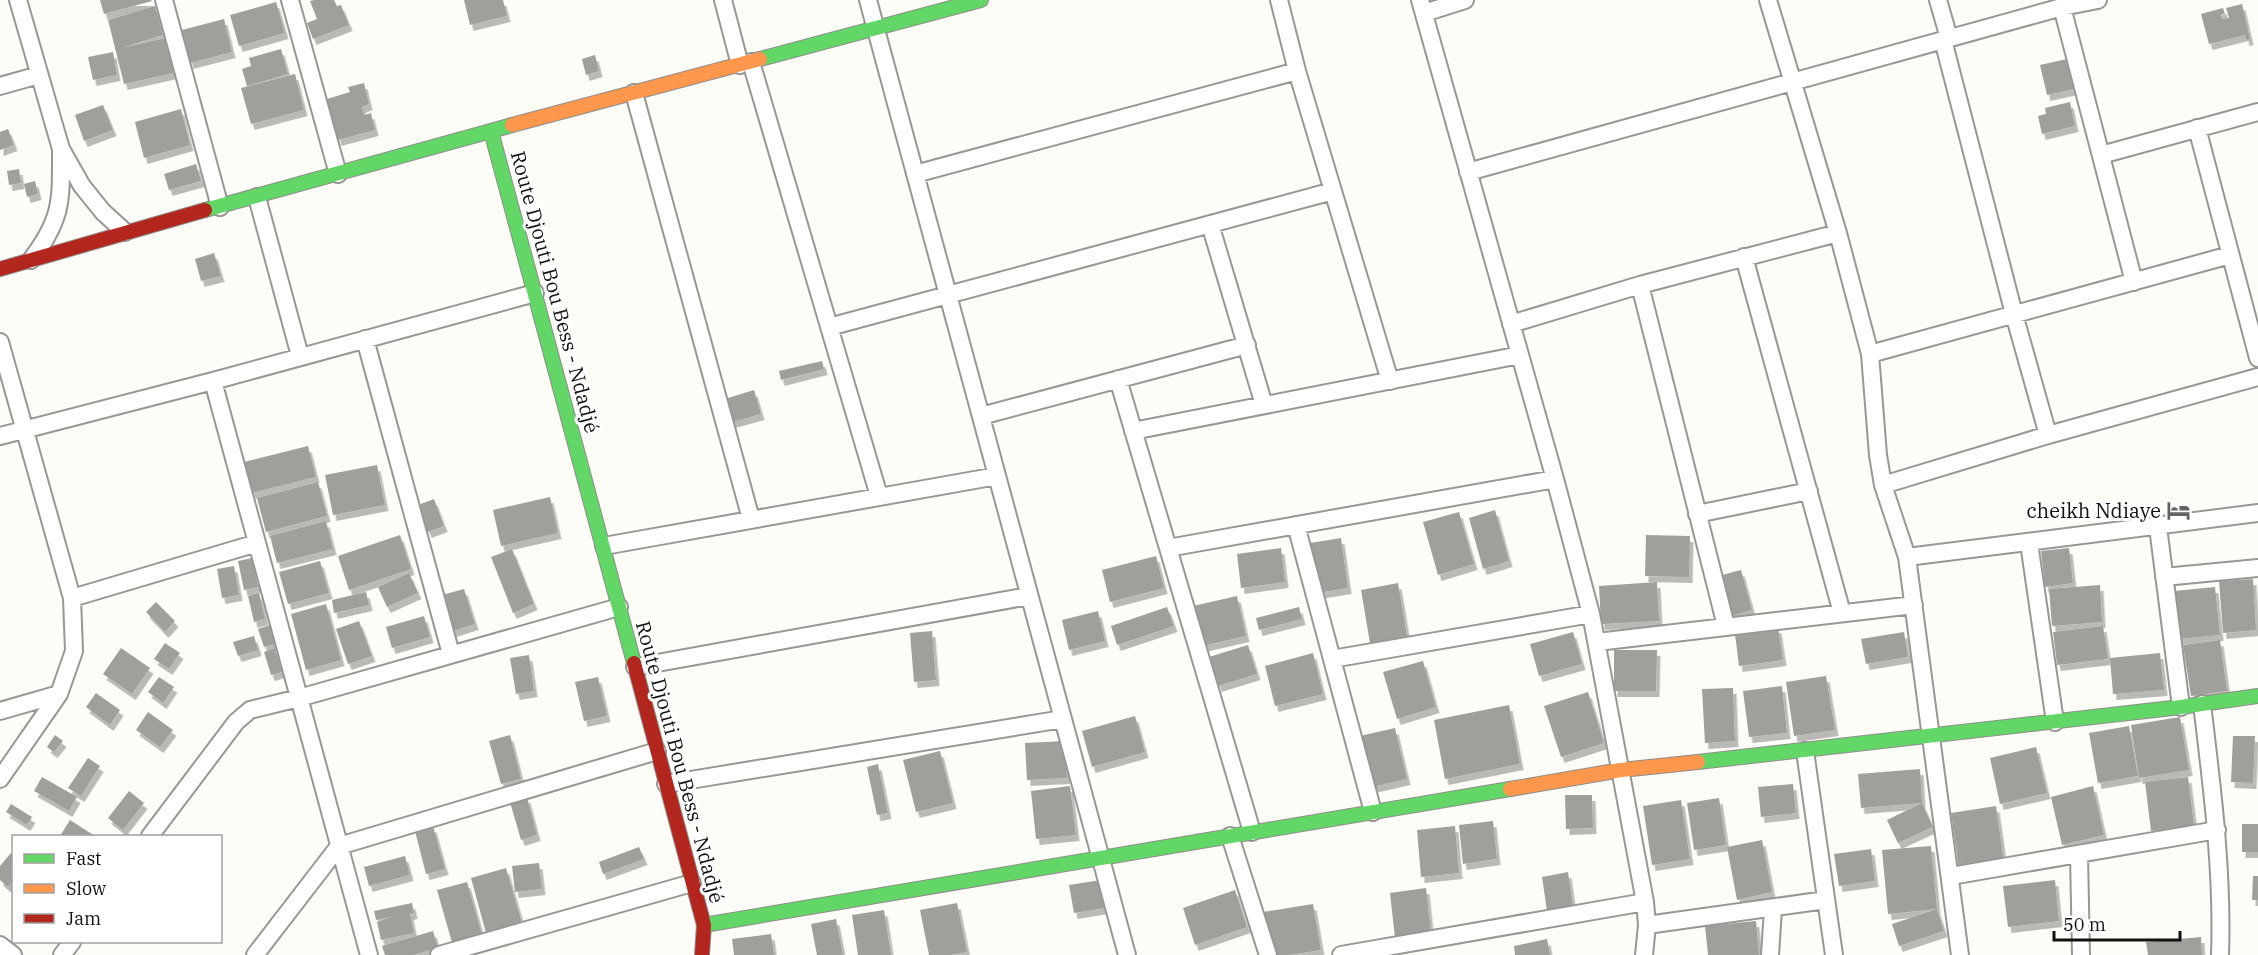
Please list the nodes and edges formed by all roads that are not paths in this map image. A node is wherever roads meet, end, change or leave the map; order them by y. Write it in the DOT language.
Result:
graph roads {
  1 [pos="18,0"];
  2 [pos="164,0"];
  3 [pos="290,0"];
  4 [pos="723,0"];
  5 [pos="868,0"];
  6 [pos="981,0"];
  7 [pos="1279,0"];
  8 [pos="1465,0"];
  9 [pos="1768,0"];
  10 [pos="1938,0"];
  11 [pos="2098,0"];
  12 [pos="1422,7"];
  13 [pos="2062,7"];
  14 [pos="876,28"];
  15 [pos="1946,39"];
  16 [pos="746,63"];
  17 [pos="1297,70"];
  18 [pos="39,75"];
  19 [pos="1793,82"];
  20 [pos="0,86"];
  21 [pos="634,93"];
  22 [pos="2258,112"];
  23 [pos="2197,128"];
  24 [pos="491,131"];
  25 [pos="61,149"];
  26 [pos="2100,155"];
  27 [pos="1468,172"];
  28 [pos="338,174"];
  29 [pos="915,174"];
  30 [pos="1333,191"];
  31 [pos="257,197"];
  32 [pos="220,207"];
  33 [pos="1210,224"];
  34 [pos="125,232"];
  35 [pos="1838,233"];
  36 [pos="2230,255"];
  37 [pos="1744,257"];
  38 [pos="31,260"];
  39 [pos="0,269"];
  40 [pos="2134,282"];
  41 [pos="1640,285"];
  42 [pos="535,293"];
  43 [pos="948,295"];
  44 [pos="2014,314"];
  45 [pos="1511,324"];
  46 [pos="829,327"];
  47 [pos="364,339"];
  48 [pos="0,342"];
  49 [pos="1247,345"];
  50 [pos="1870,354"];
  51 [pos="1520,355"];
  52 [pos="300,356"];
  53 [pos="2258,358"];
  54 [pos="2258,377"];
  55 [pos="1118,379"];
  56 [pos="213,381"];
  57 [pos="1390,381"];
  58 [pos="1264,405"];
  59 [pos="981,416"];
  60 [pos="25,430"];
  61 [pos="1133,431"];
  62 [pos="2048,435"];
  63 [pos="0,436"];
  64 [pos="997,476"];
  65 [pos="1555,479"];
  66 [pos="1883,485"];
  67 [pos="1809,491"];
  68 [pos="879,496"];
  69 [pos="2258,513"];
  70 [pos="1697,514"];
  71 [pos="751,519"];
  72 [pos="1296,525"];
  73 [pos="2158,527"];
  74 [pos="257,543"];
  75 [pos="2029,543"];
  76 [pos="604,546"];
  77 [pos="1168,548"];
  78 [pos="1907,557"];
  79 [pos="2258,568"];
  80 [pos="2164,577"];
  81 [pos="1029,596"];
  82 [pos="72,598"];
  83 [pos="1914,605"];
  84 [pos="619,608"];
  85 [pos="1842,613"];
  86 [pos="1591,614"];
  87 [pos="1726,626"];
  88 [pos="1597,642"];
  89 [pos="451,654"];
  90 [pos="1332,659"];
  91 [pos="635,667"];
  92 [pos="59,694"];
  93 [pos="2258,696"];
  94 [pos="299,698"];
  95 [pos="2202,704"];
  96 [pos="2181,707"];
  97 [pos="0,711"];
  98 [pos="1063,719"];
  99 [pos="2055,722"];
  100 [pos="1932,736"];
  101 [pos="657,751"];
  102 [pos="1806,751"];
  103 [pos="1621,770"];
  104 [pos="0,779"];
  105 [pos="666,784"];
  106 [pos="1373,812"];
  107 [pos="2217,830"];
  108 [pos="1252,832"];
  109 [pos="151,835"];
  110 [pos="1230,836"];
  111 [pos="339,846"];
  112 [pos="2079,854"];
  113 [pos="1101,858"];
  114 [pos="1951,876"];
  115 [pos="692,883"];
  116 [pos="1826,900"];
  117 [pos="1644,902"];
  118 [pos="1773,909"];
  119 [pos="704,925"];
  120 [pos="1647,925"];
  121 [pos="71,943"];
  122 [pos="0,945"];
  123 [pos="489,948"];
  124 [pos="13,955"];
  125 [pos="62,955"];
  126 [pos="255,955"];
  127 [pos="369,955"];
  128 [pos="440,955"];
  129 [pos="702,955"];
  130 [pos="1127,955"];
  131 [pos="1268,955"];
  132 [pos="1341,955"];
  133 [pos="1644,955"];
  134 [pos="1770,955"];
  135 [pos="1834,955"];
  136 [pos="1960,955"];
  137 [pos="2081,955"];
  138 [pos="2220,955"];
  1 -- 18 [label="street"];
  2 -- 32 [label="street"];
  3 -- 28 [label="street"];
  4 -- 16 [label="street"];
  5 -- 14 [label="street"];
  6 -- 14 [label="street, Route Djouti Bou Bess - Ndadjé"];
  7 -- 17 [label="street"];
  8 -- 12 [label="street"];
  9 -- 19 [label="street"];
  10 -- 15 [label="street"];
  11 -- 13 [label="street"];
  12 -- 27 [label="street"];
  13 -- 15 [label="street"];
  13 -- 26 [label="street"];
  14 -- 16 [label="street, Route Djouti Bou Bess - Ndadjé"];
  14 -- 29 [label="street"];
  15 -- 19 [label="street"];
  15 -- 44 [label="street"];
  16 -- 21 [label="street, Route Djouti Bou Bess - Ndadjé"];
  16 -- 46 [label="street"];
  17 -- 29 [label="street"];
  17 -- 30 [label="street"];
  18 -- 20 [label="street"];
  18 -- 25 [label="street"];
  19 -- 27 [label="street"];
  19 -- 35 [label="street"];
  21 -- 24 [label="street, Route Djouti Bou Bess - Ndadjé"];
  21 -- 71 [label="street"];
  22 -- 23 [label="street"];
  23 -- 26 [label="street"];
  23 -- 36 [label="street"];
  24 -- 28 [label="street"];
  24 -- 42 [label="street, Route Djouti Bou Bess - Ndadjé"];
  25 -- 34 [label="street"];
  25 -- 38 [label="street"];
  26 -- 40 [label="street"];
  27 -- 45 [label="street"];
  28 -- 31 [label="street"];
  29 -- 43 [label="street"];
  30 -- 33 [label="street"];
  30 -- 57 [label="street"];
  31 -- 32 [label="street"];
  31 -- 52 [label="street"];
  32 -- 34 [label="street"];
  33 -- 43 [label="street"];
  33 -- 49 [label="street"];
  34 -- 38 [label="street"];
  35 -- 37 [label="street"];
  35 -- 50 [label="street"];
  36 -- 40 [label="street"];
  36 -- 53 [label="street"];
  37 -- 41 [label="street"];
  37 -- 67 [label="street"];
  38 -- 39 [label="street"];
  40 -- 44 [label="street"];
  41 -- 45 [label="street"];
  41 -- 70 [label="street"];
  42 -- 47 [label="street"];
  42 -- 76 [label="street, Route Djouti Bou Bess - Ndadjé"];
  43 -- 46 [label="street"];
  43 -- 59 [label="street"];
  44 -- 50 [label="street"];
  44 -- 62 [label="street"];
  45 -- 51 [label="street"];
  46 -- 68 [label="street"];
  47 -- 52 [label="street"];
  47 -- 89 [label="street"];
  48 -- 60 [label="street"];
  49 -- 55 [label="street"];
  49 -- 58 [label="street"];
  50 -- 66 [label="street"];
  51 -- 57 [label="street"];
  51 -- 65 [label="street"];
  52 -- 56 [label="street"];
  54 -- 62 [label="street"];
  55 -- 59 [label="street"];
  55 -- 61 [label="street"];
  56 -- 60 [label="street"];
  56 -- 74 [label="street"];
  57 -- 58 [label="street"];
  58 -- 61 [label="street"];
  59 -- 64 [label="street"];
  60 -- 63 [label="street"];
  60 -- 82 [label="street"];
  61 -- 77 [label="street"];
  62 -- 66 [label="street"];
  64 -- 68 [label="street"];
  64 -- 81 [label="street"];
  65 -- 72 [label="street"];
  65 -- 86 [label="street"];
  66 -- 78 [label="street"];
  67 -- 70 [label="street"];
  67 -- 85 [label="street"];
  68 -- 71 [label="street"];
  69 -- 73 [label="street"];
  70 -- 87 [label="street"];
  71 -- 76 [label="street"];
  72 -- 77 [label="street"];
  72 -- 90 [label="street"];
  73 -- 75 [label="street"];
  73 -- 80 [label="street"];
  74 -- 82 [label="street"];
  74 -- 94 [label="street"];
  75 -- 78 [label="street"];
  75 -- 99 [label="street"];
  76 -- 84 [label="street, Route Djouti Bou Bess - Ndadjé"];
  77 -- 108 [label="street"];
  78 -- 83 [label="street"];
  79 -- 80 [label="street"];
  80 -- 96 [label="street"];
  81 -- 91 [label="street"];
  81 -- 98 [label="street"];
  82 -- 92 [label="street"];
  83 -- 85 [label="street"];
  83 -- 100 [label="street"];
  84 -- 89 [label="street"];
  84 -- 91 [label="street, Route Djouti Bou Bess - Ndadjé"];
  85 -- 87 [label="street"];
  86 -- 88 [label="street"];
  86 -- 90 [label="street"];
  87 -- 88 [label="street"];
  88 -- 103 [label="street"];
  89 -- 94 [label="street"];
  90 -- 106 [label="street"];
  91 -- 101 [label="street, Route Djouti Bou Bess - Ndadjé"];
  92 -- 97 [label="street"];
  92 -- 104 [label="street"];
  93 -- 95 [label="street"];
  94 -- 109 [label="street"];
  94 -- 111 [label="street"];
  95 -- 96 [label="street"];
  95 -- 107 [label="street"];
  96 -- 99 [label="street"];
  98 -- 105 [label="street"];
  98 -- 113 [label="street"];
  99 -- 100 [label="street"];
  100 -- 102 [label="street"];
  100 -- 114 [label="street"];
  101 -- 105 [label="street, Route Djouti Bou Bess - Ndadjé"];
  101 -- 111 [label="street"];
  102 -- 103 [label="street"];
  102 -- 116 [label="street"];
  103 -- 106 [label="street"];
  103 -- 117 [label="street"];
  105 -- 115 [label="street, Route Djouti Bou Bess - Ndadjé"];
  106 -- 108 [label="street"];
  107 -- 112 [label="street"];
  107 -- 138 [label="street"];
  108 -- 110 [label="street"];
  110 -- 113 [label="street"];
  110 -- 131 [label="street"];
  111 -- 126 [label="street"];
  111 -- 127 [label="street"];
  112 -- 114 [label="street"];
  112 -- 137 [label="street"];
  113 -- 119 [label="street"];
  113 -- 130 [label="street"];
  114 -- 136 [label="street"];
  115 -- 119 [label="street, Route Djouti Bou Bess - Ndadjé"];
  115 -- 123 [label="street"];
  116 -- 118 [label="street"];
  116 -- 135 [label="street"];
  117 -- 120 [label="street"];
  117 -- 132 [label="street"];
  118 -- 120 [label="street"];
  118 -- 134 [label="street"];
  119 -- 129 [label="street, Route Djouti Bou Bess - Ndadjé"];
  120 -- 133 [label="street"];
  121 -- 125 [label="street"];
  122 -- 124 [label="street"];
  123 -- 128 [label="street"];
}
